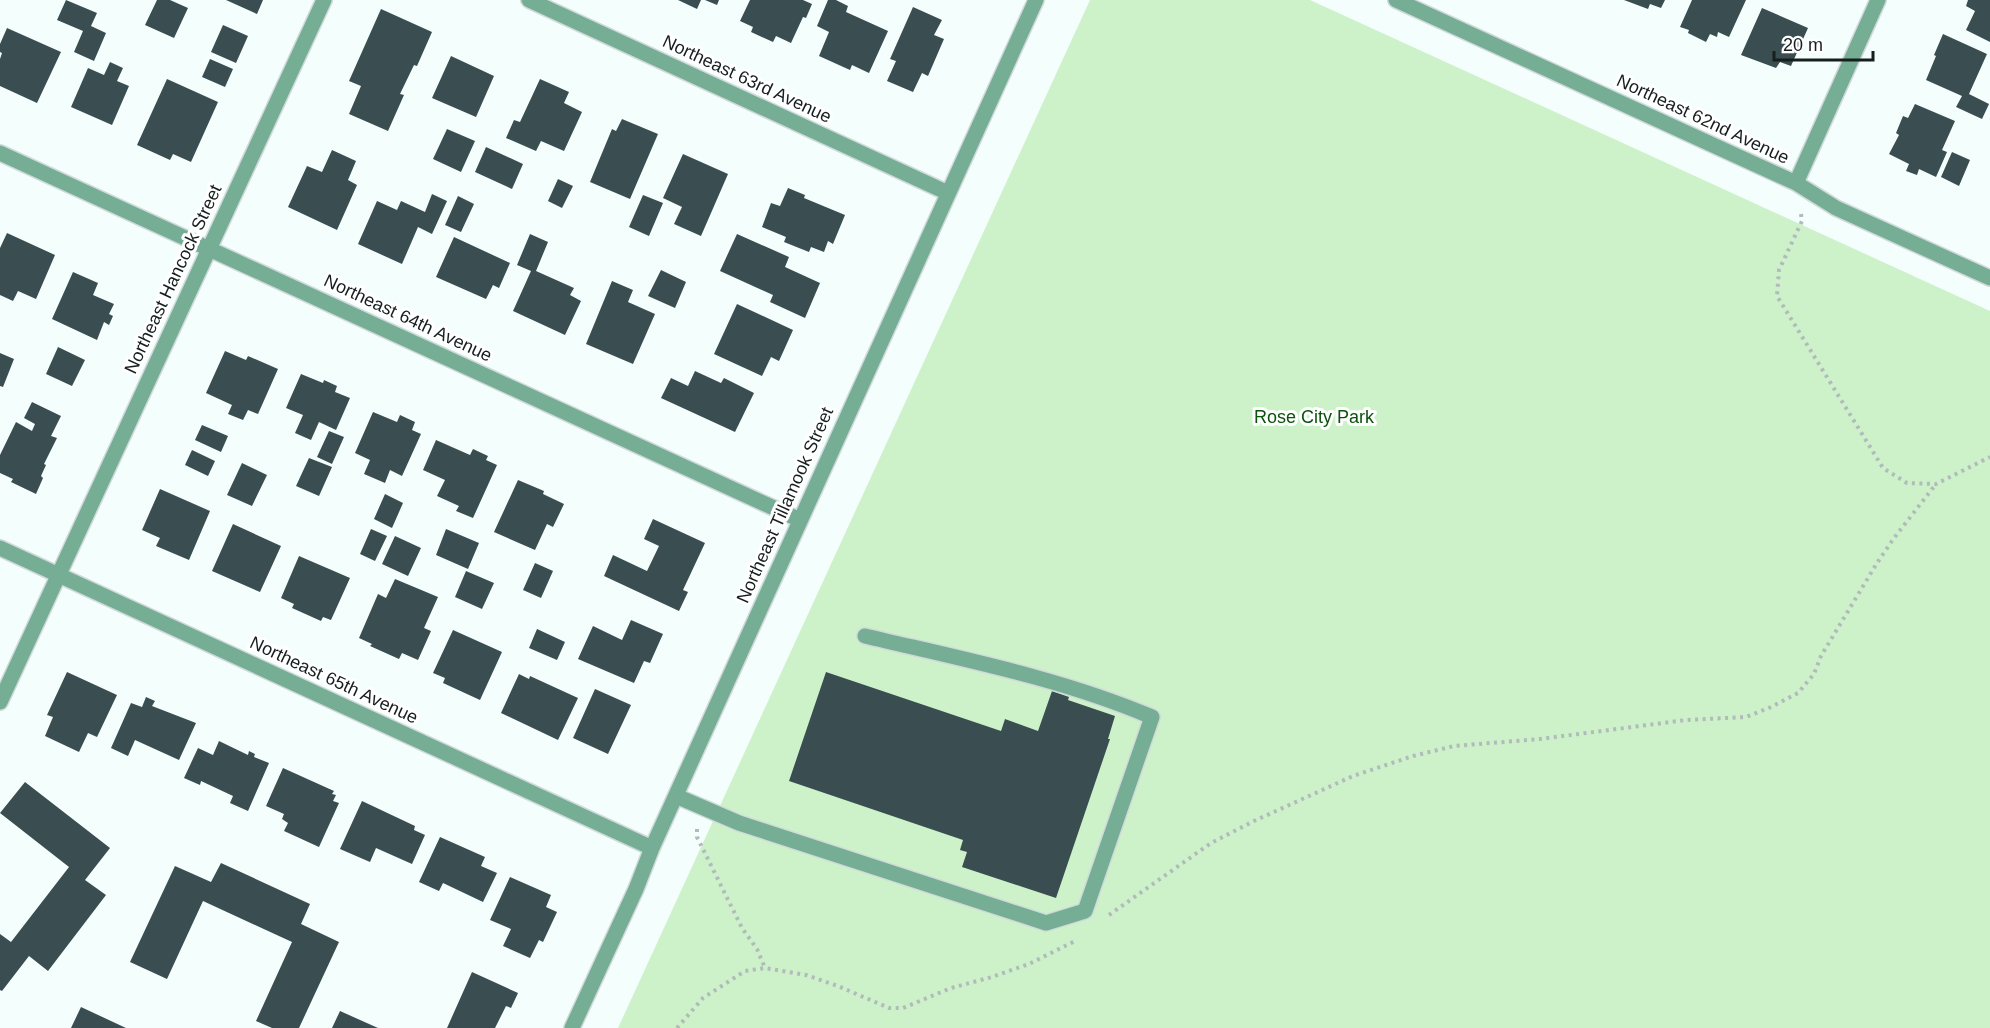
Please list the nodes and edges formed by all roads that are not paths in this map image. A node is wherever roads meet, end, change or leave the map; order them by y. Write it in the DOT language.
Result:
graph roads {
  1 [pos="324,0"];
  2 [pos="529,0"];
  3 [pos="1036,0"];
  4 [pos="1396,0"];
  5 [pos="1878,0"];
  6 [pos="0,153"];
  7 [pos="1796,183"];
  8 [pos="948,193"];
  9 [pos="209,248"];
  10 [pos="1990,278"];
  11 [pos="800,520"];
  12 [pos="0,548"];
  13 [pos="59,575"];
  14 [pos="866,636"];
  15 [pos="0,702"];
  16 [pos="676,796"];
  17 [pos="652,848"];
  18 [pos="572,1028"];
  1 -- 9 [label="street, Northeast Hancock Street"];
  2 -- 8 [label="street, Northeast 63rd Avenue"];
  3 -- 8 [label="street, Northeast Tillamook Street"];
  4 -- 7 [label="street, Northeast 62nd Avenue"];
  5 -- 7 [label="street"];
  6 -- 9 [label="street, Northeast 64th Avenue"];
  7 -- 10 [label="street, Northeast 62nd Avenue"];
  8 -- 11 [label="street, Northeast Tillamook Street"];
  9 -- 11 [label="street, Northeast 64th Avenue"];
  9 -- 13 [label="street, Northeast Hancock Street"];
  11 -- 16 [label="street, Northeast Tillamook Street"];
  12 -- 13 [label="street, Northeast 65th Avenue"];
  13 -- 15 [label="street, Northeast Hancock Street"];
  13 -- 17 [label="street, Northeast 65th Avenue"];
  14 -- 16 [label="street"];
  16 -- 17 [label="street, Northeast Tillamook Street"];
  17 -- 18 [label="street, Northeast Tillamook Street"];
}
